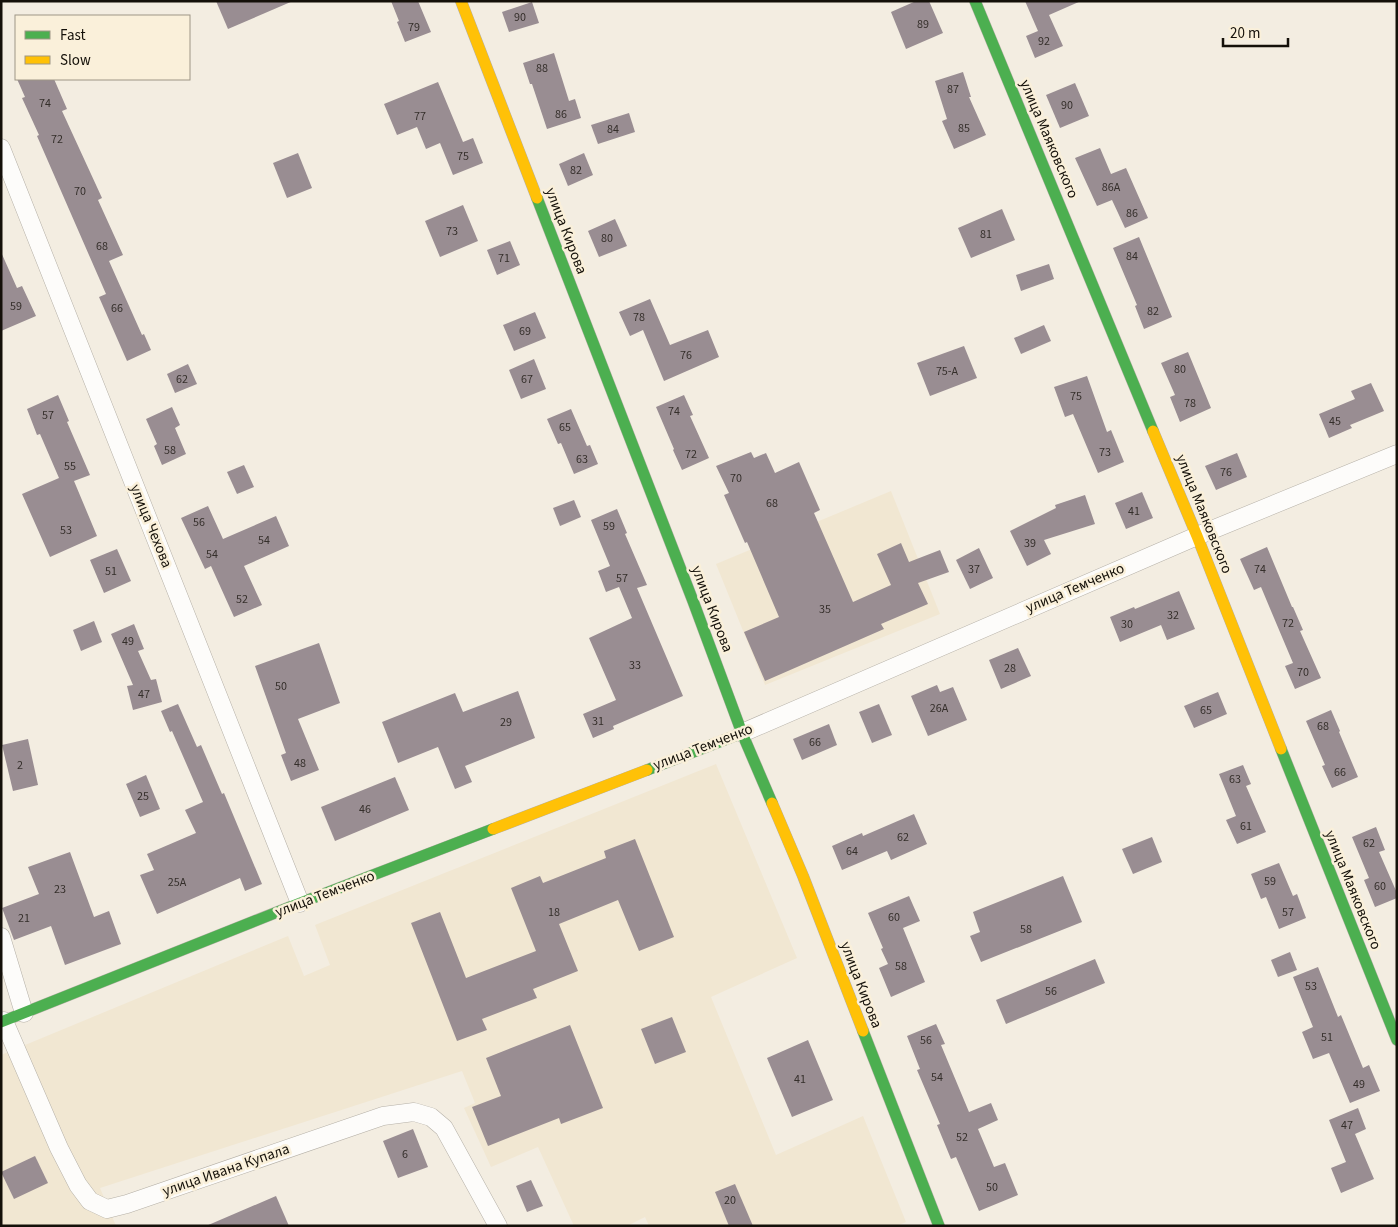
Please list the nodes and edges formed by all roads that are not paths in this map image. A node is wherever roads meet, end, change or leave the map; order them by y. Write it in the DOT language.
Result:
graph roads {
  1 [pos="461,1"];
  2 [pos="975,1"];
  3 [pos="1,148"];
  4 [pos="1397,454"];
  5 [pos="1197,536"];
  6 [pos="742,732"];
  7 [pos="300,904"];
  8 [pos="1,937"];
  9 [pos="24,1012"];
  10 [pos="2,1021"];
  11 [pos="1397,1040"];
  12 [pos="498,1226"];
  13 [pos="939,1226"];
  1 -- 6 [label="main road, улица Кирова"];
  2 -- 5 [label="main road, улица Маяковского"];
  3 -- 7 [label="street, улица Чехова"];
  4 -- 5 [label="street, улица Темченко"];
  5 -- 6 [label="street, улица Темченко"];
  5 -- 11 [label="main road, улица Маяковского"];
  6 -- 7 [label="main road, улица Темченко"];
  6 -- 13 [label="main road, улица Кирова"];
  7 -- 9 [label="main road, улица Темченко"];
  8 -- 9 [label="street"];
  9 -- 10 [label="main road, улица Темченко"];
  10 -- 12 [label="street, улица Ивана Купала"];
}
